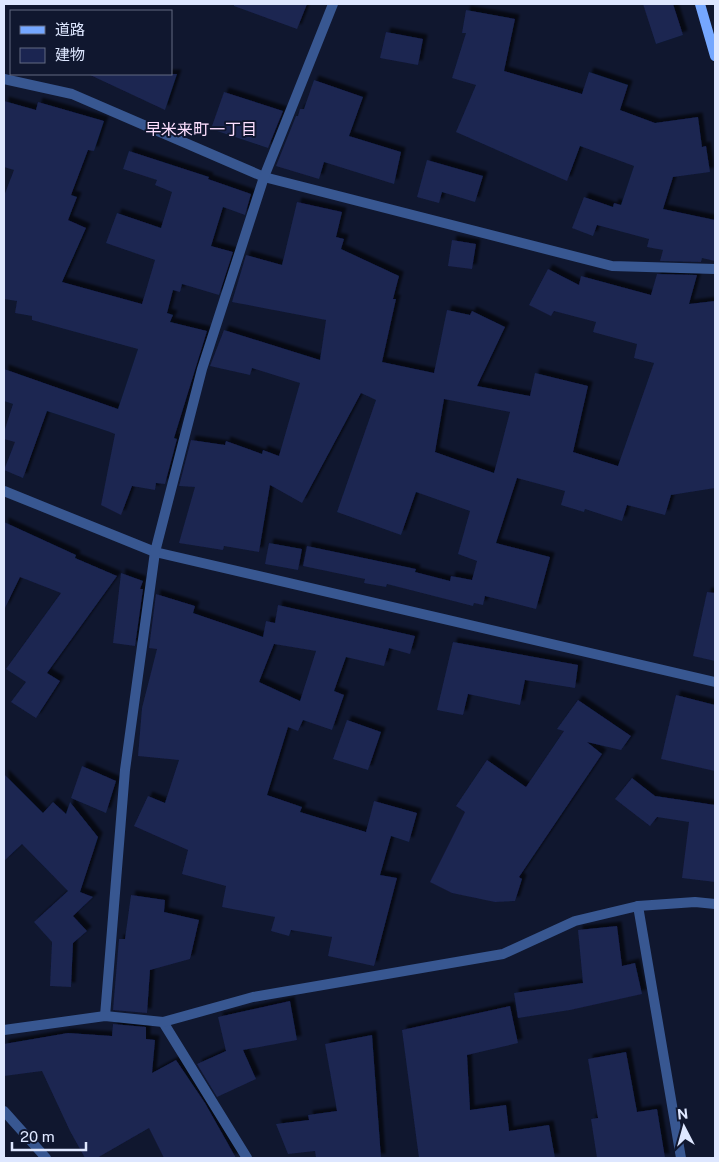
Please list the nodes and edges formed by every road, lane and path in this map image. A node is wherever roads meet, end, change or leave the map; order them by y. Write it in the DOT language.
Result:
graph roads {
  1 [pos="333,4"];
  2 [pos="700,4"];
  3 [pos="714,46"];
  4 [pos="715,56"];
  5 [pos="4,78"];
  6 [pos="264,177"];
  7 [pos="715,269"];
  8 [pos="4,491"];
  9 [pos="156,552"];
  10 [pos="715,682"];
  11 [pos="715,904"];
  12 [pos="638,906"];
  13 [pos="105,1016"];
  14 [pos="163,1022"];
  15 [pos="4,1030"];
  16 [pos="4,1110"];
  17 [pos="46,1158"];
  18 [pos="247,1158"];
  19 [pos="681,1158"];
  1 -- 6 [label="street"];
  2 -- 3 [label="street"];
  3 -- 4 [label="street"];
  5 -- 6 [label="street"];
  6 -- 7 [label="street"];
  6 -- 9 [label="street"];
  8 -- 9 [label="street"];
  9 -- 10 [label="street"];
  9 -- 13 [label="street"];
  11 -- 12 [label="street"];
  12 -- 14 [label="street"];
  12 -- 19 [label="street"];
  13 -- 14 [label="street"];
  13 -- 15 [label="street"];
  14 -- 18 [label="street"];
  16 -- 17 [label="street"];
}
